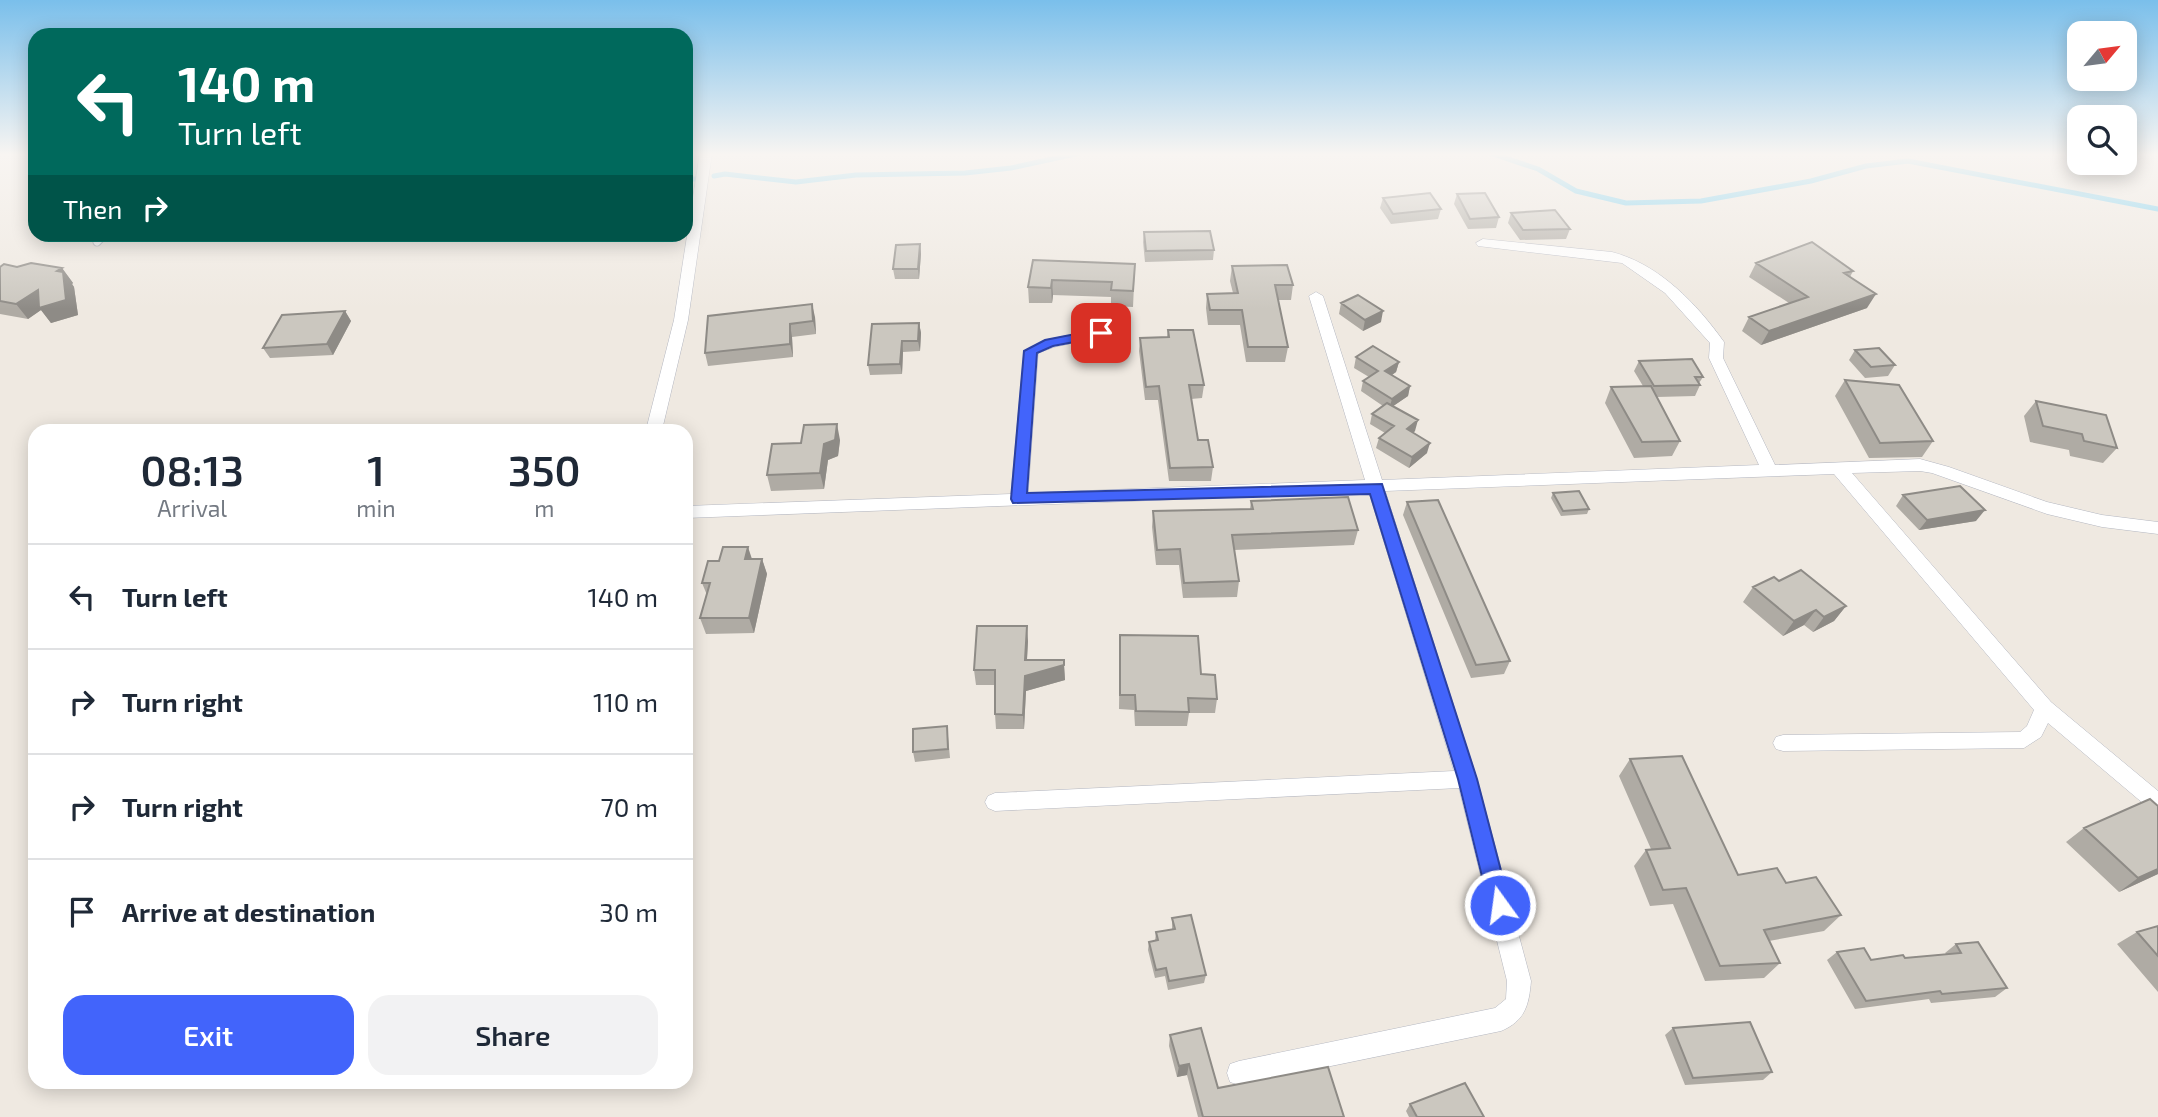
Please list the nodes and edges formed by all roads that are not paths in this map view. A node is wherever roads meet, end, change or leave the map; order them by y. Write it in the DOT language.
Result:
graph roads {
  1 [pos="698,205"];
  2 [pos="693,240"];
  3 [pos="693,242"];
  4 [pos="1483,243"];
  5 [pos="1316,296"];
  6 [pos="1101,333"];
  7 [pos="655,424"];
  8 [pos="1839,469"];
  9 [pos="1770,472"];
  10 [pos="1376,488"];
  11 [pos="1019,499"];
  12 [pos="693,512"];
  13 [pos="2158,528"];
  14 [pos="2044,708"];
  15 [pos="1783,743"];
  16 [pos="1467,779"];
  17 [pos="995,802"];
  18 [pos="2158,804"];
  19 [pos="1239,1073"];
  1 -- 2 [label="street"];
  3 -- 7 [label="street"];
  4 -- 9 [label="street"];
  5 -- 10 [label="street"];
  6 -- 11 [label="street"];
  8 -- 9 [label="street"];
  8 -- 13 [label="street"];
  8 -- 14 [label="street"];
  9 -- 10 [label="street"];
  10 -- 11 [label="street"];
  10 -- 16 [label="street"];
  11 -- 12 [label="street"];
  14 -- 15 [label="street"];
  14 -- 18 [label="street"];
  16 -- 17 [label="street"];
  16 -- 19 [label="street"];
}
